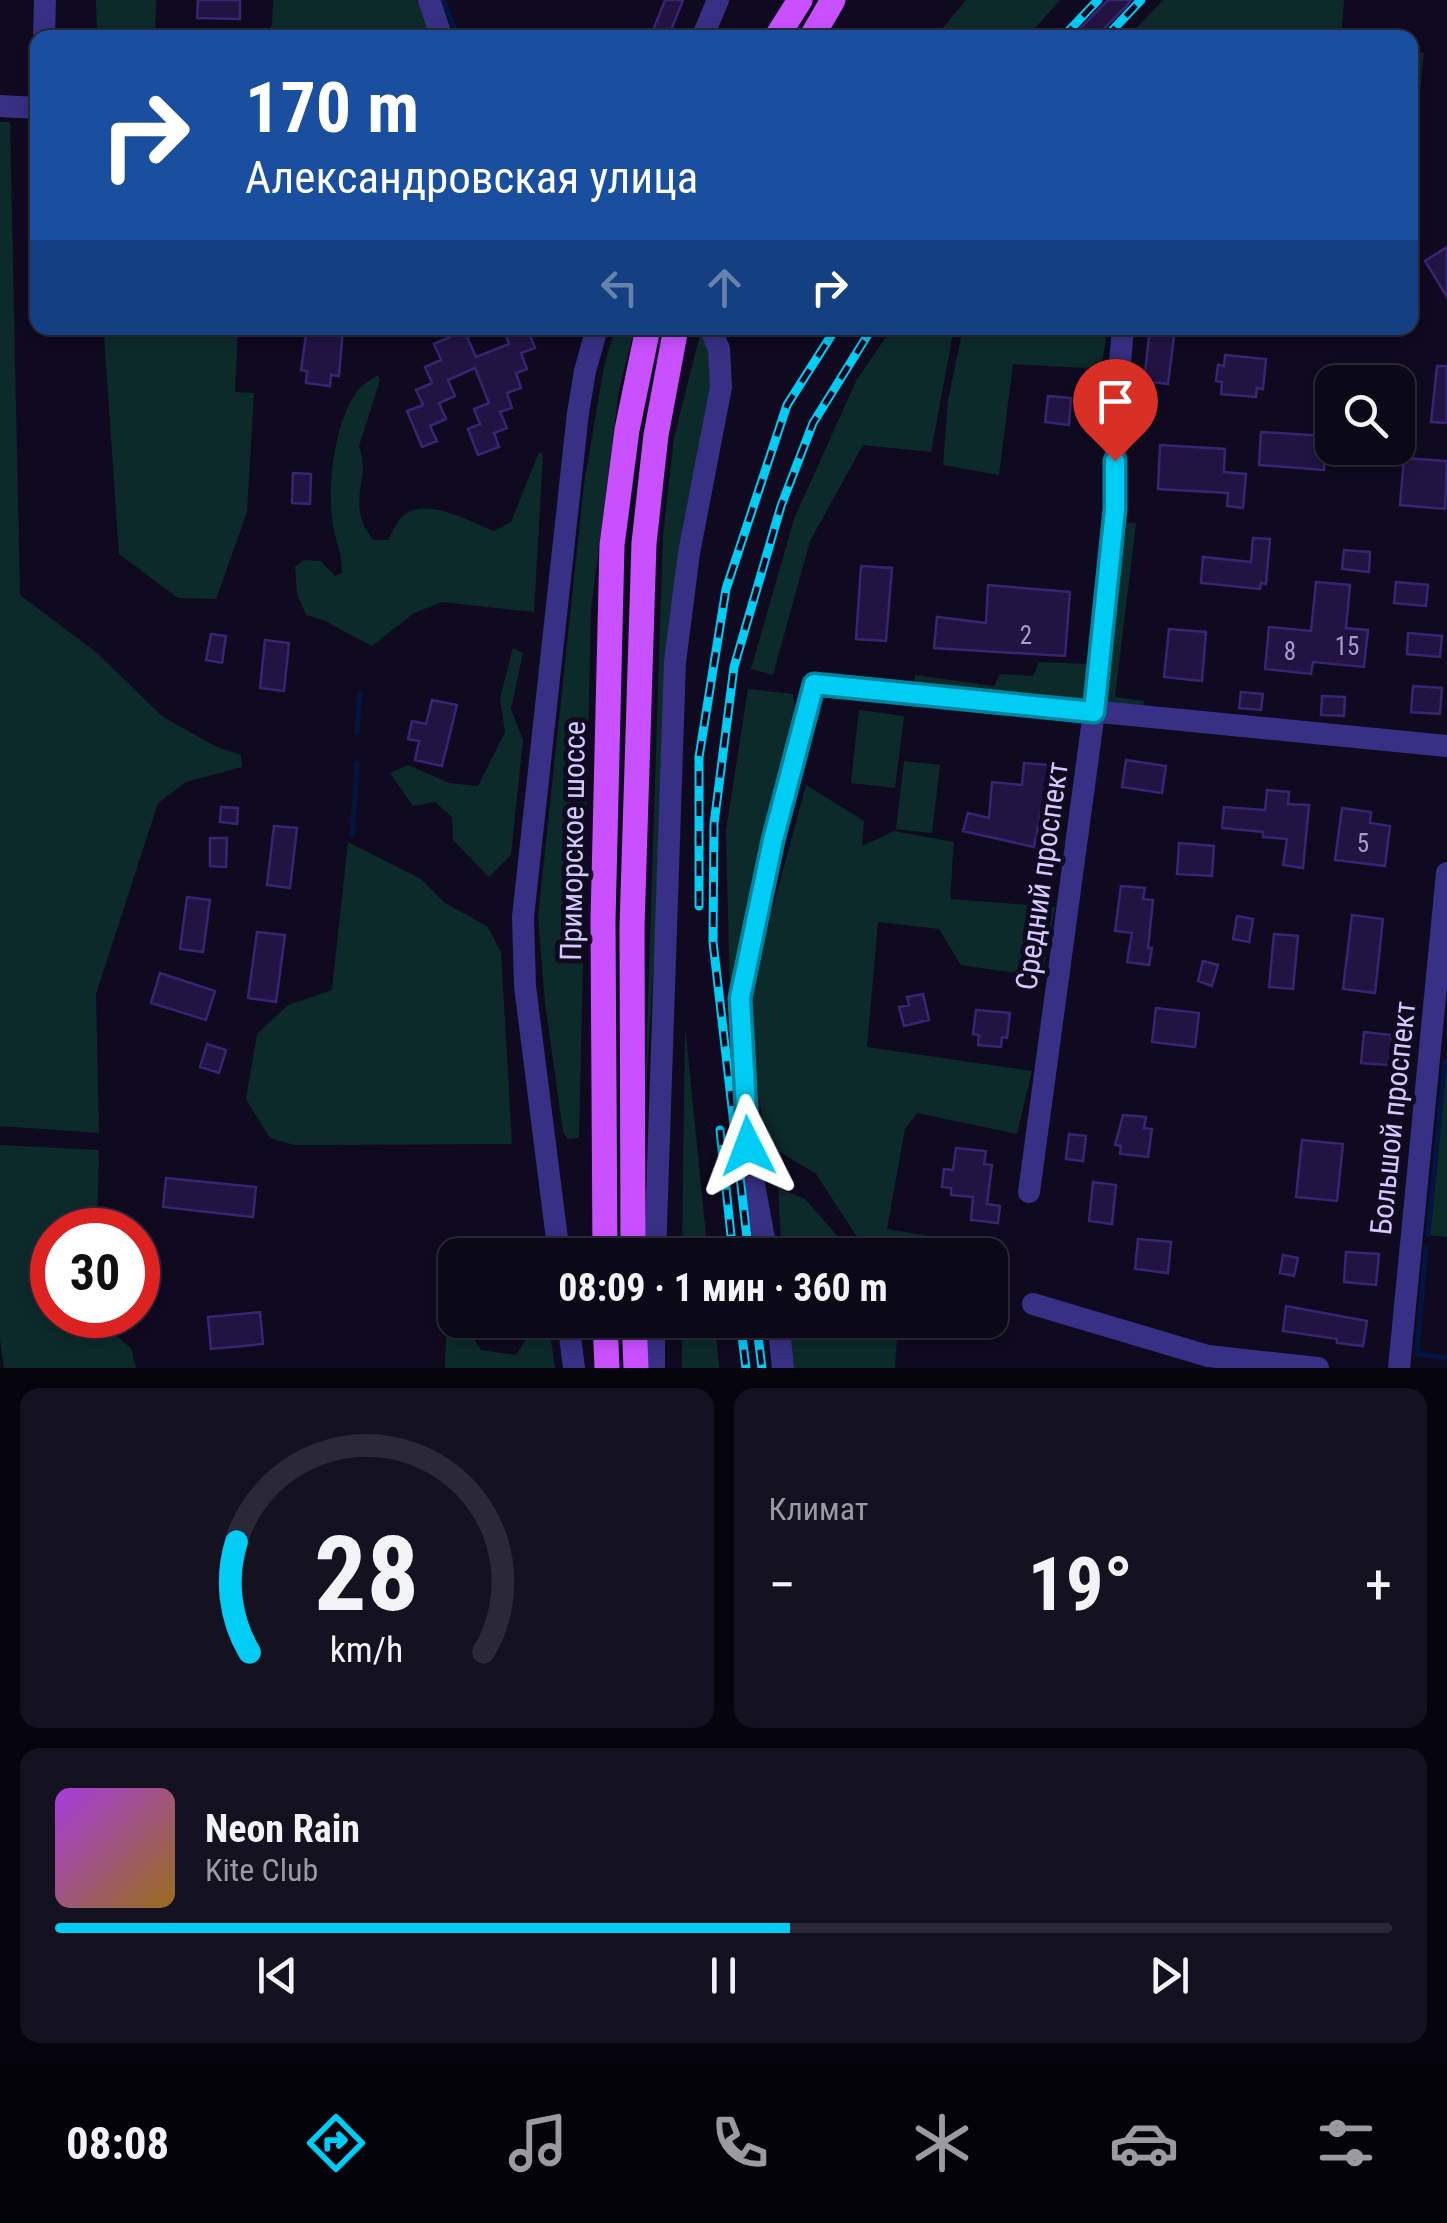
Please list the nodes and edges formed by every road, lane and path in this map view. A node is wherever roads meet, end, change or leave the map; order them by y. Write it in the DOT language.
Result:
graph roads {
  1 [pos="45,0"];
  2 [pos="429,0"];
  3 [pos="718,0"];
  4 [pos="800,0"];
  5 [pos="833,0"];
  6 [pos="44,30"];
  7 [pos="439,30"];
  8 [pos="705,30"];
  9 [pos="781,30"];
  10 [pos="816,30"];
  11 [pos="0,106"];
  12 [pos="30,108"];
  13 [pos="595,335"];
  14 [pos="647,335"];
  15 [pos="675,335"];
  16 [pos="713,335"];
  17 [pos="1122,335"];
  18 [pos="1094,712"];
  19 [pos="1447,746"];
  20 [pos="1447,874"];
  21 [pos="1029,1192"];
  22 [pos="557,1238"];
  23 [pos="605,1238"];
  24 [pos="633,1238"];
  25 [pos="656,1238"];
  26 [pos="763,1238"];
  27 [pos="1033,1304"];
  28 [pos="570,1338"];
  29 [pos="606,1338"];
  30 [pos="635,1338"];
  31 [pos="654,1338"];
  32 [pos="780,1338"];
  33 [pos="574,1368"];
  34 [pos="607,1368"];
  35 [pos="636,1368"];
  36 [pos="654,1368"];
  37 [pos="783,1368"];
  38 [pos="1318,1368"];
  39 [pos="1399,1368"];
  1 -- 6 [label="street"];
  2 -- 7 [label="street"];
  3 -- 8 [label="street"];
  4 -- 9 [label="main road"];
  5 -- 10 [label="main road"];
  11 -- 12 [label="street"];
  13 -- 22 [label="street"];
  14 -- 23 [label="main road, Приморское шоссе"];
  15 -- 24 [label="main road, Приморское шоссе"];
  16 -- 25 [label="street"];
  17 -- 18 [label="street, Средний проспект"];
  18 -- 19 [label="street"];
  18 -- 21 [label="street, Средний проспект"];
  18 -- 26 [label="street"];
  20 -- 39 [label="street, Большой проспект"];
  27 -- 38 [label="street"];
  28 -- 33 [label="street"];
  29 -- 34 [label="main road"];
  30 -- 35 [label="main road"];
  31 -- 36 [label="street"];
  32 -- 37 [label="street"];
}
